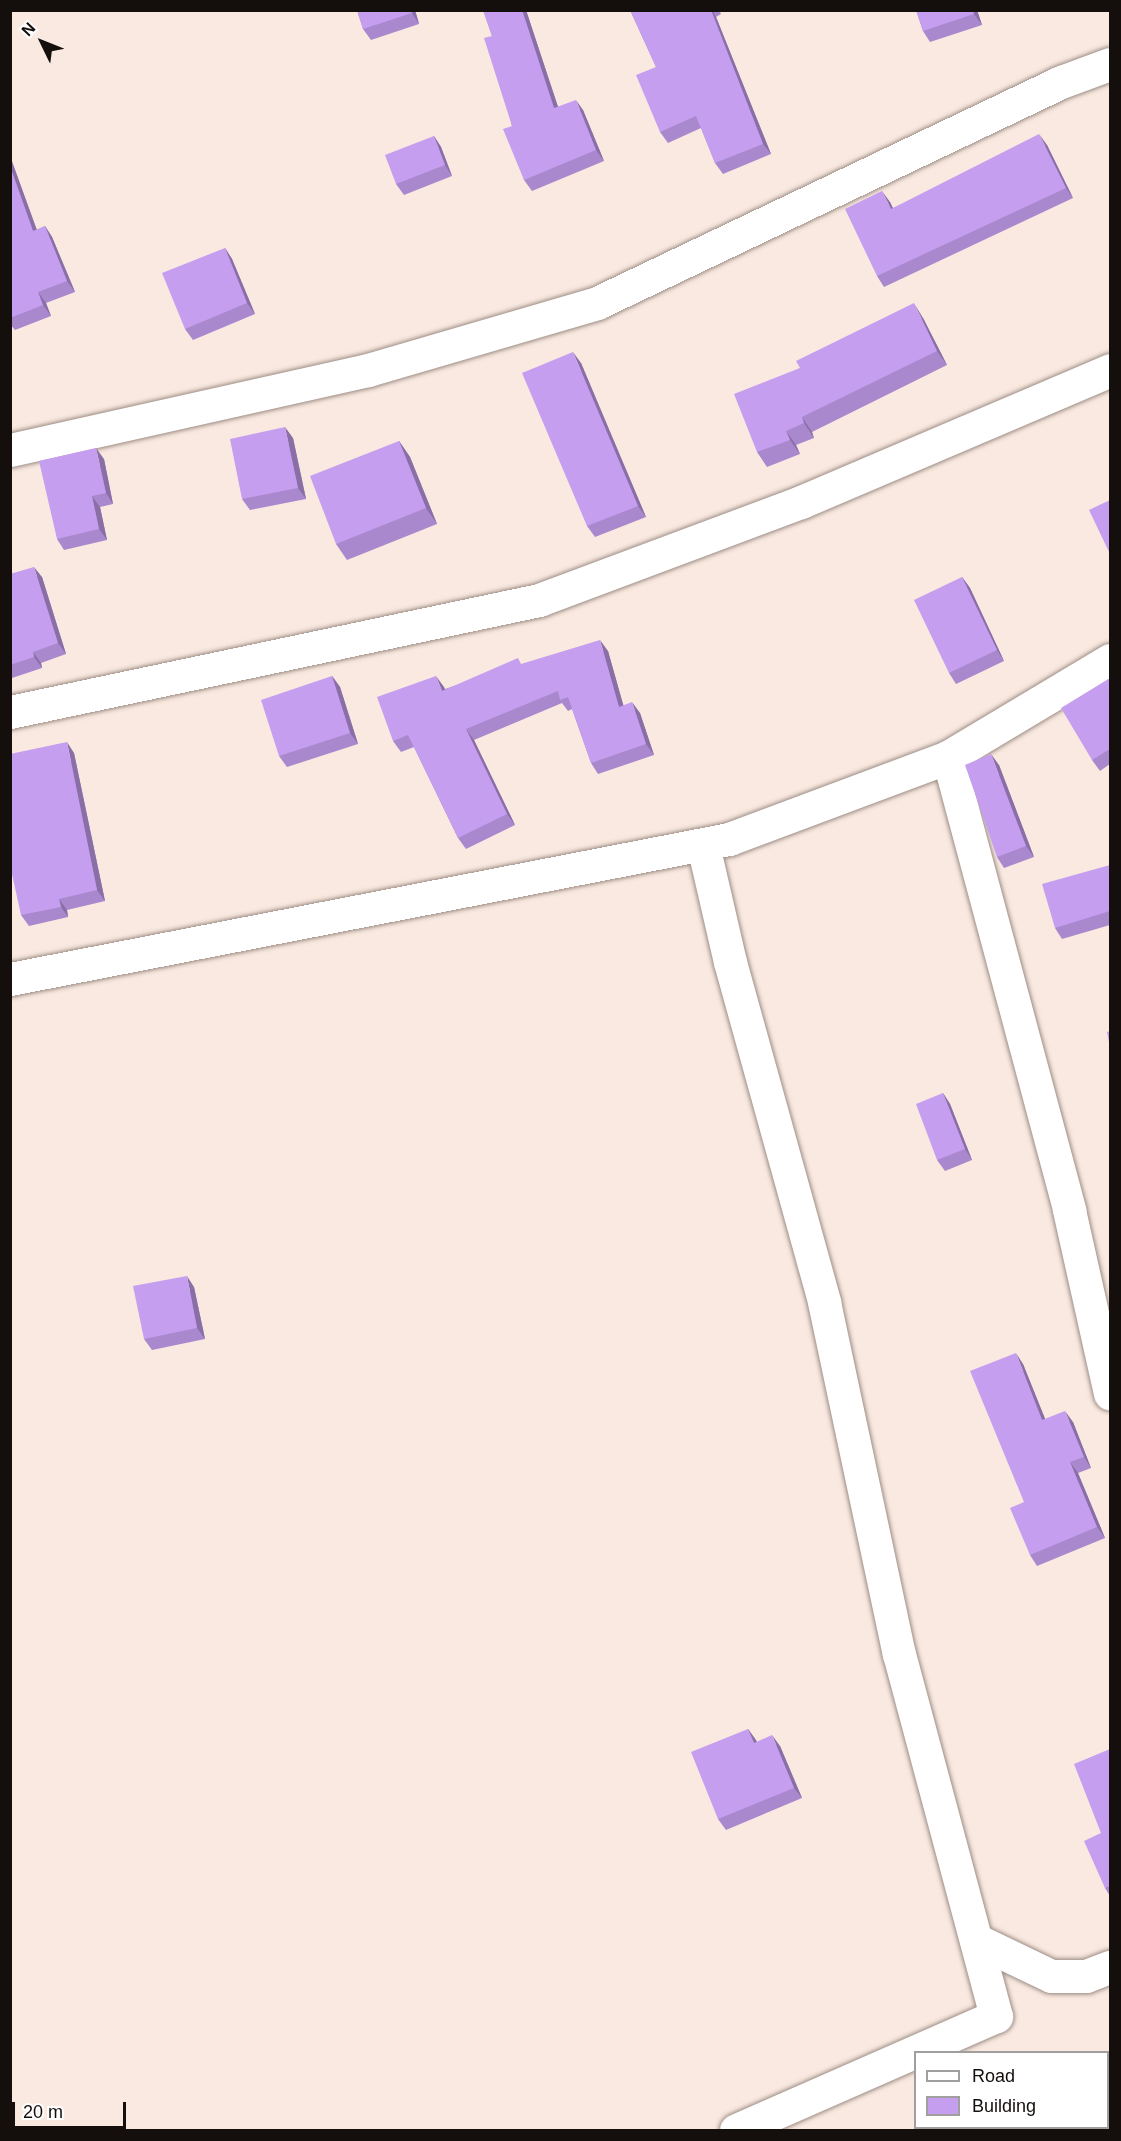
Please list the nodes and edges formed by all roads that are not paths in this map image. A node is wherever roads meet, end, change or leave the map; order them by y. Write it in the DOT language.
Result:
graph roads {
  1 [pos="1110,63"];
  2 [pos="1110,370"];
  3 [pos="10,450"];
  4 [pos="1110,660"];
  5 [pos="10,711"];
  6 [pos="948,757"];
  7 [pos="703,845"];
  8 [pos="10,979"];
  9 [pos="1110,1394"];
  10 [pos="976,1941"];
  11 [pos="1110,1967"];
  12 [pos="916,2051"];
  13 [pos="914,2052"];
  14 [pos="736,2130"];
  1 -- 3 [label="street"];
  2 -- 5 [label="street"];
  4 -- 6 [label="street"];
  6 -- 7 [label="street"];
  6 -- 9 [label="street"];
  7 -- 8 [label="street"];
  7 -- 10 [label="street"];
  10 -- 11 [label="street"];
  10 -- 12 [label="street"];
  13 -- 14 [label="street"];
}
